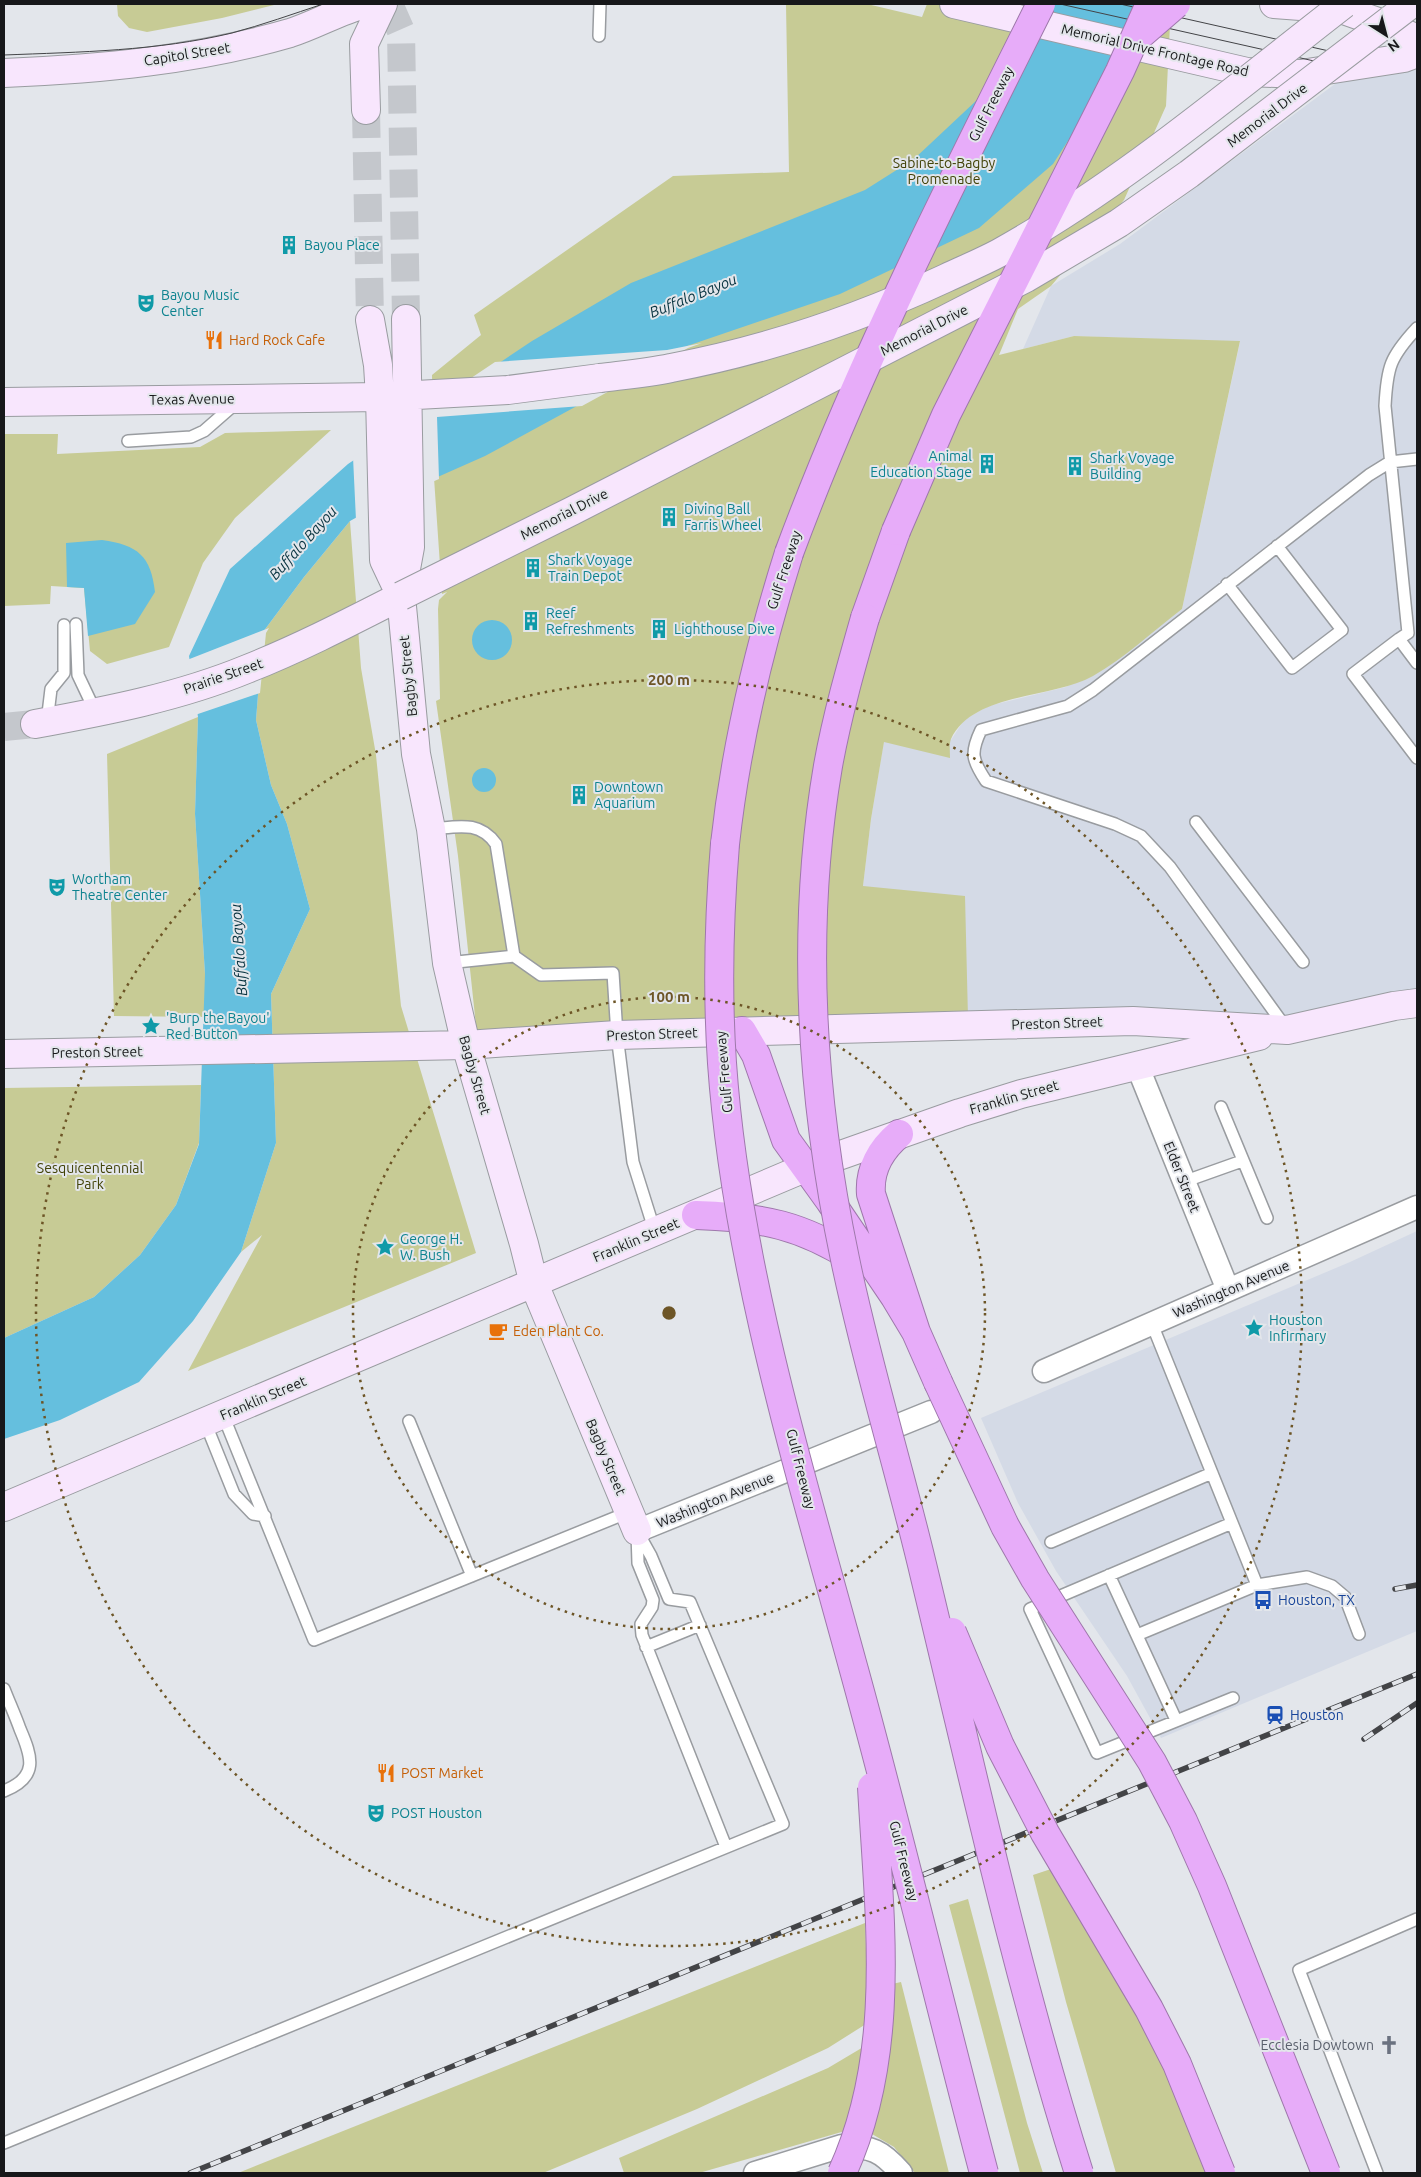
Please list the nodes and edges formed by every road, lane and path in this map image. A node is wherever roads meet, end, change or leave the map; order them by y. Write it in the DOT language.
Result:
graph roads {
  1 [pos="364,4"];
  2 [pos="383,4"];
  3 [pos="600,4"];
  4 [pos="954,4"];
  5 [pos="1041,4"];
  6 [pos="1150,4"];
  7 [pos="1176,4"];
  8 [pos="1274,4"];
  9 [pos="1344,4"];
  10 [pos="1411,4"];
  11 [pos="599,36"];
  12 [pos="1136,39"];
  13 [pos="1417,39"];
  14 [pos="1417,53"];
  15 [pos="1370,62"];
  16 [pos="1417,68"];
  17 [pos="4,73"];
  18 [pos="366,110"];
  19 [pos="406,319"];
  20 [pos="370,320"];
  21 [pos="1417,328"];
  22 [pos="393,397"];
  23 [pos="241,398"];
  24 [pos="4,402"];
  25 [pos="128,441"];
  26 [pos="1417,459"];
  27 [pos="1390,462"];
  28 [pos="1277,546"];
  29 [pos="1227,584"];
  30 [pos="401,596"];
  31 [pos="76,624"];
  32 [pos="64,625"];
  33 [pos="1399,639"];
  34 [pos="1417,663"];
  35 [pos="107,710"];
  36 [pos="41,723"];
  37 [pos="1417,758"];
  38 [pos="1196,822"];
  39 [pos="431,829"];
  40 [pos="514,956"];
  41 [pos="1303,962"];
  42 [pos="447,963"];
  43 [pos="1417,1003"];
  44 [pos="1287,1030"];
  45 [pos="742,1031"];
  46 [pos="618,1035"];
  47 [pos="466,1045"];
  48 [pos="4,1054"];
  49 [pos="1136,1064"];
  50 [pos="1221,1107"];
  51 [pos="899,1134"];
  52 [pos="1242,1161"];
  53 [pos="807,1167"];
  54 [pos="1183,1182"];
  55 [pos="1417,1207"];
  56 [pos="696,1215"];
  57 [pos="1267,1218"];
  58 [pos="655,1232"];
  59 [pos="534,1284"];
  60 [pos="1228,1290"];
  61 [pos="895,1297"];
  62 [pos="1152,1324"];
  63 [pos="916,1332"];
  64 [pos="1044,1371"];
  65 [pos="931,1412"];
  66 [pos="214,1419"];
  67 [pos="409,1421"];
  68 [pos="1212,1474"];
  69 [pos="4,1507"];
  70 [pos="265,1516"];
  71 [pos="633,1521"];
  72 [pos="1232,1523"];
  73 [pos="1051,1542"];
  74 [pos="922,1561"];
  75 [pos="472,1576"];
  76 [pos="1109,1576"];
  77 [pos="1257,1584"];
  78 [pos="700,1625"];
  79 [pos="1359,1634"];
  80 [pos="1137,1635"];
  81 [pos="646,1647"];
  82 [pos="4,1689"];
  83 [pos="1233,1698"];
  84 [pos="1176,1720"];
  85 [pos="868,1723"];
  86 [pos="4,1791"];
  87 [pos="726,1847"];
  88 [pos="1417,1919"];
  89 [pos="4,2143"];
  90 [pos="755,2173"];
  91 [pos="842,2173"];
  92 [pos="901,2173"];
  93 [pos="984,2173"];
  94 [pos="1079,2173"];
  95 [pos="1221,2173"];
  96 [pos="1326,2173"];
  97 [pos="1377,2173"];
  1 -- 17 [label="street, Capitol Street"];
  2 -- 18 [label="street"];
  3 -- 11 [label="lane"];
  4 -- 15 [label="street, Memorial Drive Frontage Road, bridge"];
  5 -- 85 [label="highway, Gulf Freeway, bridge"];
  6 -- 12 [label="highway, bridge"];
  7 -- 12 [label="highway, bridge"];
  8 -- 13 [label="street"];
  9 -- 22 [label="street, bridge"];
  10 -- 30 [label="street, Memorial Drive, bridge"];
  12 -- 74 [label="highway, bridge"];
  14 -- 15 [label="street, Memorial Drive Frontage Road"];
  15 -- 16 [label="street"];
  19 -- 22 [label="street, Bagby Street"];
  20 -- 22 [label="street, Bagby Street"];
  21 -- 27 [label="lane"];
  22 -- 23 [label="street, Texas Avenue"];
  22 -- 30 [label="street, Bagby Street"];
  23 -- 24 [label="street, Texas Avenue"];
  23 -- 25 [label="lane"];
  26 -- 27 [label="lane"];
  27 -- 28 [label="lane"];
  27 -- 33 [label="lane"];
  28 -- 29 [label="lane"];
  28 -- 29 [label="lane"];
  29 -- 44 [label="lane"];
  30 -- 35 [label="street, Prairie Street"];
  30 -- 39 [label="street, Bagby Street"];
  31 -- 35 [label="lane"];
  32 -- 36 [label="lane"];
  33 -- 34 [label="lane"];
  33 -- 37 [label="lane"];
  35 -- 36 [label="street, Prairie Street"];
  38 -- 41 [label="lane"];
  39 -- 40 [label="lane"];
  39 -- 42 [label="street, Bagby Street"];
  40 -- 42 [label="lane"];
  40 -- 46 [label="lane"];
  42 -- 47 [label="street, Bagby Street"];
  43 -- 44 [label="street, Preston Street"];
  44 -- 45 [label="street, Preston Street"];
  44 -- 49 [label="street, Franklin Street"];
  45 -- 46 [label="street, Preston Street"];
  45 -- 53 [label="highway"];
  46 -- 47 [label="street, Preston Street"];
  46 -- 58 [label="lane"];
  47 -- 48 [label="street, Preston Street"];
  47 -- 59 [label="street, Bagby Street"];
  49 -- 51 [label="street, Franklin Street"];
  49 -- 54 [label="street, Elder Street"];
  50 -- 52 [label="lane"];
  51 -- 53 [label="street, Franklin Street"];
  51 -- 63 [label="highway"];
  52 -- 54 [label="lane"];
  52 -- 57 [label="lane"];
  53 -- 56 [label="street, Franklin Street"];
  53 -- 61 [label="highway"];
  54 -- 60 [label="street, Elder Street"];
  55 -- 60 [label="street, Washington Avenue"];
  56 -- 58 [label="street, Franklin Street"];
  56 -- 61 [label="highway"];
  58 -- 59 [label="street, Franklin Street"];
  59 -- 66 [label="street, Franklin Street"];
  59 -- 71 [label="street, Bagby Street"];
  60 -- 62 [label="street, Washington Avenue"];
  61 -- 63 [label="highway"];
  62 -- 64 [label="street, Washington Avenue"];
  62 -- 68 [label="lane"];
  63 -- 96 [label="highway, bridge"];
  65 -- 71 [label="street, Washington Avenue"];
  66 -- 69 [label="street, Franklin Street"];
  66 -- 70 [label="lane"];
  66 -- 70 [label="lane"];
  67 -- 75 [label="lane"];
  68 -- 72 [label="lane"];
  68 -- 73 [label="lane"];
  70 -- 75 [label="lane"];
  71 -- 75 [label="lane"];
  71 -- 78 [label="lane"];
  71 -- 81 [label="lane"];
  72 -- 76 [label="lane"];
  72 -- 77 [label="lane"];
  74 -- 94 [label="highway, bridge"];
  74 -- 95 [label="highway, bridge"];
  76 -- 80 [label="lane"];
  76 -- 84 [label="lane"];
  77 -- 79 [label="lane"];
  77 -- 80 [label="lane"];
  78 -- 81 [label="lane"];
  78 -- 87 [label="lane"];
  80 -- 84 [label="lane"];
  81 -- 87 [label="lane"];
  82 -- 86 [label="lane"];
  83 -- 84 [label="lane"];
  85 -- 91 [label="highway, bridge"];
  85 -- 93 [label="highway, Gulf Freeway, bridge"];
  87 -- 89 [label="lane"];
  88 -- 97 [label="lane"];
  90 -- 92 [label="street"];
}
